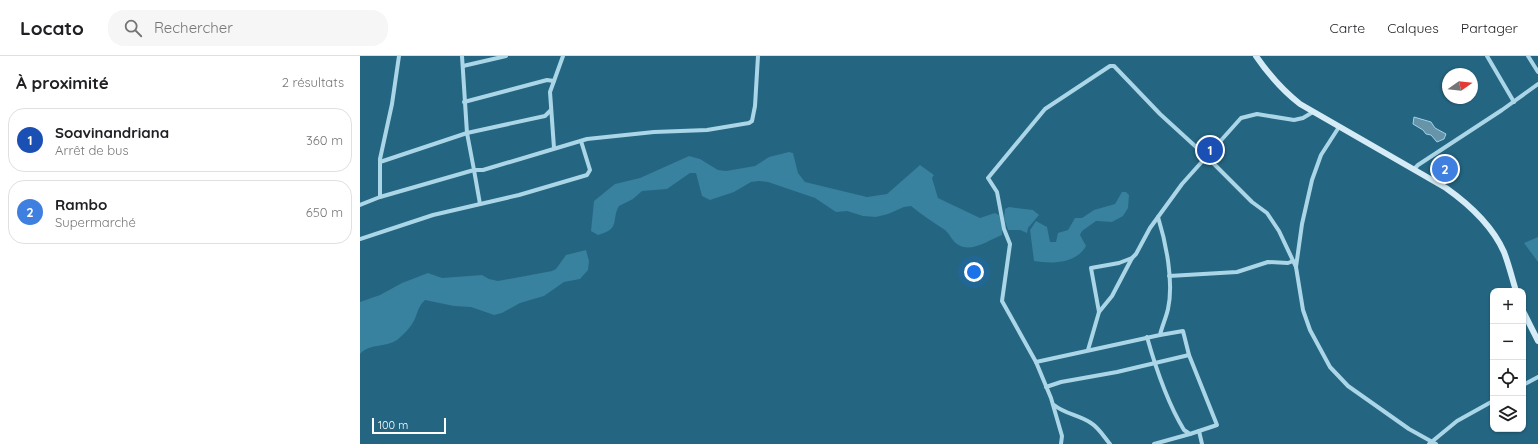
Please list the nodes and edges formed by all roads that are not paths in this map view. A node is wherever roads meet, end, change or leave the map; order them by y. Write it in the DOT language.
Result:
graph roads {
  1 [pos="399,56"];
  2 [pos="462,56"];
  3 [pos="506,56"];
  4 [pos="563,56"];
  5 [pos="758,56"];
  6 [pos="1256,56"];
  7 [pos="1486,56"];
  8 [pos="1528,56"];
  9 [pos="463,66"];
  10 [pos="1538,72"];
  11 [pos="554,81"];
  12 [pos="1538,84"];
  13 [pos="464,102"];
  14 [pos="1514,102"];
  15 [pos="551,110"];
  16 [pos="1313,112"];
  17 [pos="1339,127"];
  18 [pos="467,133"];
  19 [pos="581,141"];
  20 [pos="554,148"];
  21 [pos="1206,156"];
  22 [pos="380,162"];
  23 [pos="1414,169"];
  24 [pos="474,170"];
  25 [pos="380,197"];
  26 [pos="480,204"];
  27 [pos="360,205"];
  28 [pos="1158,217"];
  29 [pos="360,239"];
  30 [pos="1132,258"];
  31 [pos="1293,261"];
  32 [pos="1296,267"];
  33 [pos="1169,276"];
  34 [pos="1515,288"];
  35 [pos="1099,312"];
  36 [pos="1526,317"];
  37 [pos="1160,335"];
  38 [pos="1147,337"];
  39 [pos="1538,341"];
  40 [pos="1088,350"];
  41 [pos="1188,355"];
  42 [pos="1036,362"];
  43 [pos="1154,363"];
  44 [pos="1538,377"];
  45 [pos="1526,383"];
  46 [pos="1046,387"];
  47 [pos="1490,404"];
  48 [pos="1053,405"];
  49 [pos="1199,431"];
  50 [pos="1190,434"];
  51 [pos="1430,443"];
  52 [pos="1061,444"];
  53 [pos="1110,444"];
  54 [pos="1154,444"];
  55 [pos="1202,444"];
  56 [pos="1436,444"];
  1 -- 22 [label="street"];
  2 -- 9 [label="street"];
  3 -- 9 [label="street"];
  4 -- 11 [label="street"];
  5 -- 19 [label="street"];
  6 -- 16 [label="main road"];
  7 -- 14 [label="street"];
  8 -- 10 [label="street"];
  9 -- 13 [label="street"];
  11 -- 13 [label="street"];
  11 -- 15 [label="street"];
  12 -- 14 [label="street"];
  13 -- 18 [label="street"];
  14 -- 23 [label="street"];
  15 -- 18 [label="street"];
  15 -- 20 [label="street"];
  16 -- 17 [label="main road"];
  16 -- 21 [label="street"];
  17 -- 23 [label="main road"];
  17 -- 32 [label="street"];
  18 -- 22 [label="street"];
  18 -- 24 [label="street"];
  19 -- 20 [label="street"];
  19 -- 26 [label="street"];
  20 -- 24 [label="street"];
  21 -- 28 [label="street"];
  21 -- 31 [label="street"];
  21 -- 42 [label="street"];
  22 -- 25 [label="street"];
  23 -- 34 [label="main road"];
  24 -- 25 [label="street"];
  24 -- 26 [label="street"];
  25 -- 27 [label="street"];
  26 -- 29 [label="street"];
  28 -- 30 [label="street"];
  28 -- 33 [label="street"];
  30 -- 35 [label="street"];
  30 -- 35 [label="street"];
  31 -- 32 [label="street"];
  31 -- 33 [label="street"];
  32 -- 51 [label="street"];
  33 -- 37 [label="street"];
  35 -- 40 [label="street"];
  36 -- 39 [label="main road"];
  37 -- 38 [label="street"];
  37 -- 41 [label="street"];
  38 -- 40 [label="street"];
  38 -- 43 [label="street"];
  40 -- 42 [label="street"];
  41 -- 43 [label="street"];
  41 -- 49 [label="street"];
  42 -- 46 [label="street"];
  43 -- 46 [label="street"];
  43 -- 50 [label="street"];
  44 -- 45 [label="street"];
  46 -- 48 [label="street"];
  47 -- 51 [label="street"];
  48 -- 52 [label="street"];
  48 -- 53 [label="street"];
  49 -- 50 [label="street"];
  49 -- 55 [label="street"];
  50 -- 54 [label="street"];
  51 -- 56 [label="street"];
}
